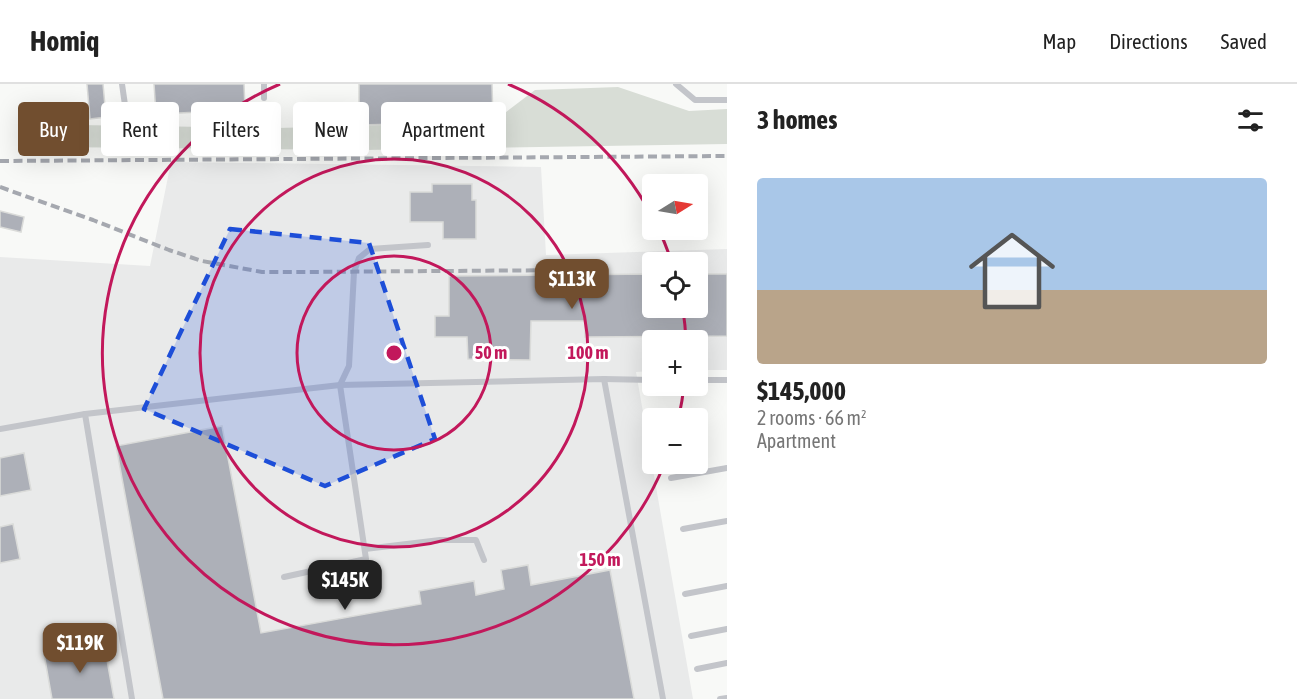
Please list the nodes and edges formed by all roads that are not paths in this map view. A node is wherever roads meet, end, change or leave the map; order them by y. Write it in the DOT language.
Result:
graph roads {
  1 [pos="122,84"];
  2 [pos="264,84"];
  3 [pos="676,84"];
  4 [pos="264,98"];
  5 [pos="727,100"];
  6 [pos="125,102"];
  7 [pos="428,245"];
  8 [pos="604,379"];
  9 [pos="642,380"];
  10 [pos="708,380"];
  11 [pos="727,380"];
  12 [pos="340,385"];
  13 [pos="85,414"];
  14 [pos="0,429"];
  15 [pos="727,468"];
  16 [pos="671,478"];
  17 [pos="727,521"];
  18 [pos="683,529"];
  19 [pos="365,549"];
  20 [pos="484,560"];
  21 [pos="284,577"];
  22 [pos="727,586"];
  23 [pos="685,594"];
  24 [pos="727,629"];
  25 [pos="691,636"];
  26 [pos="727,663"];
  27 [pos="697,669"];
  28 [pos="727,698"];
  29 [pos="132,699"];
  30 [pos="663,699"];
  31 [pos="720,699"];
  1 -- 6 [label="lane"];
  2 -- 4 [label="lane"];
  3 -- 5 [label="lane"];
  7 -- 12 [label="lane"];
  8 -- 9 [label="lane"];
  8 -- 12 [label="lane"];
  8 -- 30 [label="lane"];
  10 -- 11 [label="lane"];
  12 -- 13 [label="lane"];
  12 -- 19 [label="lane"];
  13 -- 14 [label="lane"];
  13 -- 29 [label="lane"];
  15 -- 16 [label="lane"];
  17 -- 18 [label="lane"];
  19 -- 20 [label="lane"];
  19 -- 21 [label="lane"];
  22 -- 23 [label="lane"];
  24 -- 25 [label="lane"];
  26 -- 27 [label="lane"];
  28 -- 31 [label="lane"];
}
